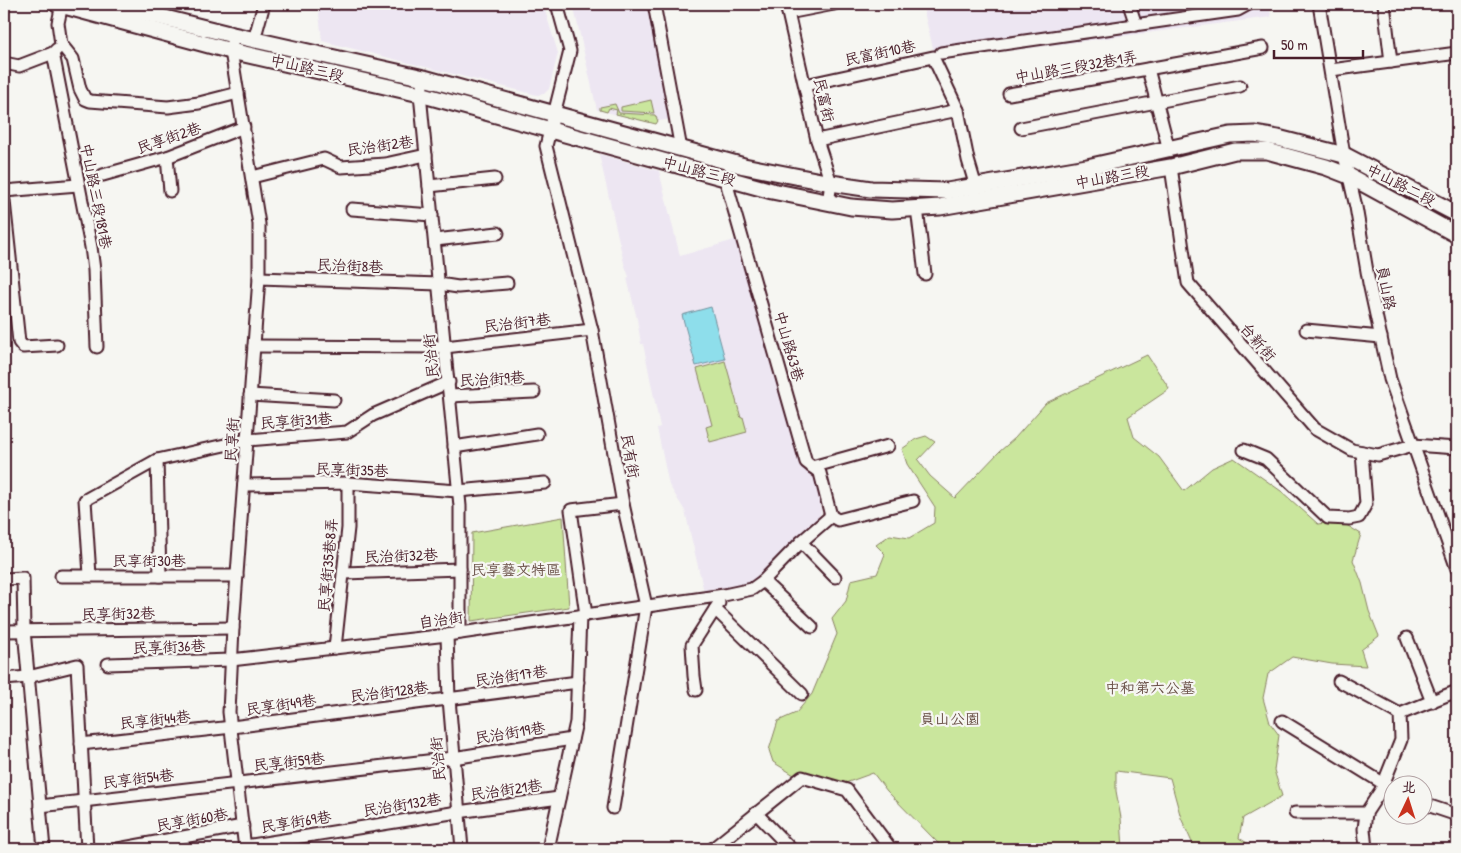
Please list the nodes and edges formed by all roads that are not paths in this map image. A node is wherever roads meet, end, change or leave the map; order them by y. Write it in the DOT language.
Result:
graph roads {
  1 [pos="60,4"];
  2 [pos="109,4"];
  3 [pos="264,4"];
  4 [pos="557,4"];
  5 [pos="654,4"];
  6 [pos="834,4"];
  7 [pos="1129,4"];
  8 [pos="1249,4"];
  9 [pos="1319,4"];
  10 [pos="1384,4"];
  11 [pos="787,8"];
  12 [pos="1136,25"];
  13 [pos="233,35"];
  14 [pos="254,40"];
  15 [pos="61,44"];
  16 [pos="1263,48"];
  17 [pos="231,50"];
  18 [pos="53,53"];
  19 [pos="1457,53"];
  20 [pos="937,55"];
  21 [pos="1391,62"];
  22 [pos="4,63"];
  23 [pos="1148,69"];
  24 [pos="1331,70"];
  25 [pos="424,78"];
  26 [pos="805,85"];
  27 [pos="1240,86"];
  28 [pos="238,93"];
  29 [pos="420,94"];
  30 [pos="1009,94"];
  31 [pos="1156,102"];
  32 [pos="958,110"];
  33 [pos="554,114"];
  34 [pos="244,127"];
  35 [pos="1021,128"];
  36 [pos="550,130"];
  37 [pos="817,140"];
  38 [pos="681,149"];
  39 [pos="1169,150"];
  40 [pos="426,155"];
  41 [pos="1344,156"];
  42 [pos="168,157"];
  43 [pos="1171,166"];
  44 [pos="103,174"];
  45 [pos="1348,176"];
  46 [pos="252,177"];
  47 [pos="726,178"];
  48 [pos="495,179"];
  49 [pos="831,183"];
  50 [pos="78,185"];
  51 [pos="429,186"];
  52 [pos="976,187"];
  53 [pos="4,191"];
  54 [pos="170,192"];
  55 [pos="4,201"];
  56 [pos="828,203"];
  57 [pos="917,208"];
  58 [pos="352,210"];
  59 [pos="1457,214"];
  60 [pos="432,215"];
  61 [pos="498,233"];
  62 [pos="5,235"];
  63 [pos="1457,235"];
  64 [pos="435,240"];
  65 [pos="925,274"];
  66 [pos="259,278"];
  67 [pos="507,283"];
  68 [pos="439,284"];
  69 [pos="592,330"];
  70 [pos="1306,330"];
  71 [pos="1380,337"];
  72 [pos="57,345"];
  73 [pos="254,346"];
  74 [pos="98,347"];
  75 [pos="445,347"];
  76 [pos="449,382"];
  77 [pos="534,392"];
  78 [pos="250,396"];
  79 [pos="450,396"];
  80 [pos="334,400"];
  81 [pos="537,434"];
  82 [pos="247,440"];
  83 [pos="1413,445"];
  84 [pos="888,446"];
  85 [pos="454,447"];
  86 [pos="1244,450"];
  87 [pos="1455,450"];
  88 [pos="1362,452"];
  89 [pos="157,460"];
  90 [pos="812,467"];
  91 [pos="348,483"];
  92 [pos="545,483"];
  93 [pos="244,485"];
  94 [pos="458,491"];
  95 [pos="912,501"];
  96 [pos="623,504"];
  97 [pos="831,516"];
  98 [pos="801,542"];
  99 [pos="460,569"];
  100 [pos="1457,569"];
  101 [pos="344,573"];
  102 [pos="61,576"];
  103 [pos="90,576"];
  104 [pos="160,576"];
  105 [pos="237,576"];
  106 [pos="835,577"];
  107 [pos="4,579"];
  108 [pos="763,581"];
  109 [pos="724,595"];
  110 [pos="651,606"];
  111 [pos="715,609"];
  112 [pos="583,616"];
  113 [pos="812,627"];
  114 [pos="233,628"];
  115 [pos="24,630"];
  116 [pos="4,631"];
  117 [pos="460,633"];
  118 [pos="448,635"];
  119 [pos="1407,638"];
  120 [pos="335,648"];
  121 [pos="231,660"];
  122 [pos="108,664"];
  123 [pos="28,677"];
  124 [pos="4,679"];
  125 [pos="1339,681"];
  126 [pos="578,682"];
  127 [pos="696,690"];
  128 [pos="1457,691"];
  129 [pos="802,694"];
  130 [pos="449,700"];
  131 [pos="1432,702"];
  132 [pos="333,713"];
  133 [pos="1400,714"];
  134 [pos="1282,720"];
  135 [pos="232,727"];
  136 [pos="572,739"];
  137 [pos="81,744"];
  138 [pos="453,758"];
  139 [pos="343,771"];
  140 [pos="1392,776"];
  141 [pos="238,783"];
  142 [pos="1384,784"];
  143 [pos="1384,793"];
  144 [pos="559,798"];
  145 [pos="85,801"];
  146 [pos="40,806"];
  147 [pos="1434,807"];
  148 [pos="613,808"];
  149 [pos="458,812"];
  150 [pos="756,813"];
  151 [pos="1295,813"];
  152 [pos="1366,813"];
  153 [pos="1457,815"];
  154 [pos="242,826"];
  155 [pos="351,828"];
  156 [pos="245,848"];
  157 [pos="887,848"];
  158 [pos="44,849"];
  159 [pos="87,849"];
  160 [pos="118,849"];
  161 [pos="462,849"];
  162 [pos="548,849"];
  163 [pos="712,849"];
  164 [pos="791,849"];
  165 [pos="1366,849"];
  1 -- 15 [label="street"];
  1 -- 17 [label="main road, 中山路三段"];
  2 -- 13 [label="main road, 中山路三段"];
  3 -- 14 [label="street"];
  4 -- 33 [label="street, 民有街"];
  5 -- 38 [label="street"];
  6 -- 11 [label="street"];
  7 -- 12 [label="street"];
  8 -- 12 [label="street, 民富街10巷"];
  9 -- 24 [label="street, 員山路"];
  10 -- 21 [label="street"];
  11 -- 26 [label="street, 民富街"];
  12 -- 20 [label="street, 民富街10巷"];
  13 -- 14 [label="main road, 中山路三段"];
  13 -- 17 [label="street, 民享街"];
  14 -- 25 [label="main road, 中山路三段"];
  15 -- 18 [label="street"];
  15 -- 28 [label="street"];
  16 -- 23 [label="street, 中山路三段32巷1弄"];
  17 -- 28 [label="street, 民享街"];
  17 -- 29 [label="main road, 中山路三段"];
  18 -- 22 [label="street"];
  18 -- 50 [label="street, 中山路三段181巷"];
  19 -- 21 [label="street"];
  20 -- 26 [label="street, 民富街10巷"];
  20 -- 32 [label="street"];
  21 -- 24 [label="street"];
  23 -- 30 [label="street, 中山路三段32巷1弄"];
  23 -- 31 [label="street"];
  24 -- 41 [label="street, 員山路"];
  25 -- 29 [label="street, 民治街"];
  25 -- 33 [label="main road, 中山路三段"];
  26 -- 37 [label="street, 民富街"];
  27 -- 31 [label="street"];
  28 -- 34 [label="street, 民享街"];
  29 -- 36 [label="main road, 中山路三段"];
  29 -- 40 [label="street, 民治街"];
  31 -- 35 [label="street"];
  31 -- 39 [label="street"];
  32 -- 37 [label="street"];
  32 -- 52 [label="street"];
  33 -- 36 [label="street, 民有街"];
  33 -- 38 [label="main road, 中山路三段"];
  34 -- 42 [label="street, 民享街2巷"];
  34 -- 46 [label="street, 民享街"];
  36 -- 47 [label="main road, 中山路三段"];
  36 -- 69 [label="street, 民有街"];
  37 -- 49 [label="street, 民富街"];
  38 -- 49 [label="main road, 中山路三段"];
  39 -- 41 [label="main road, 中山路三段"];
  39 -- 52 [label="main road, 中山路三段"];
  40 -- 46 [label="street, 民治街2巷"];
  40 -- 51 [label="street, 民治街"];
  41 -- 45 [label="street, 員山路"];
  41 -- 59 [label="main road, 中山路二段"];
  42 -- 44 [label="street, 民享街2巷"];
  42 -- 54 [label="street"];
  43 -- 45 [label="main road, 中山路三段"];
  43 -- 57 [label="main road, 中山路三段"];
  43 -- 88 [label="street, 台新街"];
  45 -- 63 [label="main road, 中山路二段"];
  45 -- 71 [label="street, 員山路"];
  46 -- 66 [label="street, 民享街"];
  47 -- 56 [label="main road, 中山路三段"];
  47 -- 90 [label="street, 中山路63巷"];
  48 -- 51 [label="street"];
  49 -- 52 [label="main road, 中山路三段"];
  49 -- 56 [label="street, 民富街"];
  50 -- 53 [label="street"];
  50 -- 74 [label="street, 中山路三段181巷"];
  51 -- 60 [label="street, 民治街"];
  55 -- 62 [label="street"];
  56 -- 57 [label="main road, 中山路三段"];
  57 -- 65 [label="street"];
  58 -- 60 [label="street"];
  60 -- 64 [label="street, 民治街"];
  61 -- 64 [label="street"];
  62 -- 72 [label="street"];
  64 -- 68 [label="street, 民治街"];
  66 -- 68 [label="street, 民治街8巷"];
  66 -- 73 [label="street, 民享街"];
  67 -- 68 [label="street, 民治街8巷"];
  68 -- 75 [label="street, 民治街"];
  69 -- 75 [label="street, 民治街7巷"];
  69 -- 96 [label="street, 民有街"];
  70 -- 71 [label="street"];
  71 -- 83 [label="street, 員山路"];
  73 -- 75 [label="street, 民治街7巷"];
  73 -- 78 [label="street, 民享街"];
  75 -- 76 [label="street, 民治街"];
  76 -- 79 [label="street, 民治街"];
  76 -- 82 [label="street, 民享街31巷"];
  77 -- 79 [label="street, 民治街9巷"];
  78 -- 80 [label="street"];
  78 -- 82 [label="street, 民享街"];
  79 -- 85 [label="street, 民治街"];
  81 -- 85 [label="street"];
  82 -- 89 [label="street, 民享街31巷"];
  82 -- 93 [label="street, 民享街"];
  83 -- 87 [label="street"];
  83 -- 88 [label="street, 台新街"];
  83 -- 100 [label="street, 員山路"];
  84 -- 90 [label="street"];
  85 -- 94 [label="street, 民治街"];
  86 -- 88 [label="street"];
  89 -- 103 [label="street, 民享街31巷"];
  89 -- 104 [label="street"];
  90 -- 97 [label="street, 中山路63巷"];
  91 -- 93 [label="street, 民享街35巷"];
  91 -- 94 [label="street, 民享街35巷"];
  91 -- 101 [label="street, 民享街35巷8弄"];
  92 -- 94 [label="street, 民享街35巷"];
  93 -- 105 [label="street, 民享街"];
  94 -- 99 [label="street, 民治街"];
  95 -- 97 [label="street"];
  96 -- 110 [label="street, 民有街"];
  96 -- 112 [label="street"];
  97 -- 98 [label="street"];
  98 -- 106 [label="street"];
  98 -- 108 [label="street"];
  99 -- 101 [label="street, 民治街32巷"];
  99 -- 117 [label="street, 民治街"];
  101 -- 120 [label="street, 民享街35巷8弄"];
  102 -- 103 [label="street, 民享街30巷"];
  103 -- 104 [label="street, 民享街30巷"];
  104 -- 105 [label="street, 民享街30巷"];
  105 -- 114 [label="street, 民享街"];
  107 -- 115 [label="street"];
  108 -- 109 [label="street, 自治街"];
  108 -- 113 [label="street"];
  109 -- 110 [label="street, 自治街"];
  109 -- 111 [label="street"];
  110 -- 112 [label="street, 自治街"];
  110 -- 148 [label="street, 民有街"];
  111 -- 127 [label="street"];
  111 -- 129 [label="street"];
  112 -- 117 [label="street, 自治街"];
  112 -- 126 [label="street"];
  114 -- 115 [label="street, 民享街32巷"];
  114 -- 121 [label="street, 民享街"];
  115 -- 116 [label="street, 民享街32巷"];
  115 -- 123 [label="street"];
  117 -- 118 [label="street, 自治街"];
  118 -- 120 [label="street, 自治街"];
  118 -- 130 [label="street, 民治街"];
  119 -- 131 [label="street"];
  120 -- 121 [label="street, 自治街"];
  121 -- 122 [label="street, 民享街36巷"];
  121 -- 135 [label="street, 民享街"];
  123 -- 124 [label="street"];
  123 -- 137 [label="street"];
  123 -- 146 [label="street"];
  125 -- 133 [label="street"];
  126 -- 130 [label="street, 民治街17巷"];
  126 -- 136 [label="street"];
  128 -- 131 [label="street"];
  130 -- 132 [label="street, 民治街128巷"];
  130 -- 138 [label="street, 民治街"];
  131 -- 133 [label="street"];
  132 -- 135 [label="street, 民享街49巷"];
  133 -- 140 [label="street"];
  134 -- 142 [label="street"];
  135 -- 137 [label="street, 民享街44巷"];
  135 -- 141 [label="street, 民享街"];
  136 -- 138 [label="street, 民治街19巷"];
  136 -- 144 [label="street"];
  137 -- 145 [label="street"];
  138 -- 139 [label="street, 民治街19巷"];
  138 -- 149 [label="street, 民治街"];
  139 -- 141 [label="street, 民享街59巷"];
  141 -- 145 [label="street, 民享街54巷"];
  141 -- 154 [label="street, 民享街"];
  143 -- 152 [label="street"];
  144 -- 149 [label="street, 民治街21巷"];
  144 -- 162 [label="street"];
  145 -- 146 [label="street, 民享街54巷"];
  145 -- 159 [label="street"];
  146 -- 158 [label="street"];
  147 -- 153 [label="street"];
  149 -- 155 [label="street, 民治街132巷"];
  149 -- 161 [label="street, 民治街"];
  150 -- 157 [label="street"];
  150 -- 163 [label="street"];
  150 -- 164 [label="street"];
  151 -- 152 [label="street"];
  152 -- 165 [label="street"];
  154 -- 156 [label="street, 民享街"];
  154 -- 160 [label="street, 民享街60巷"];
  155 -- 156 [label="street, 民享街69巷"];
}
